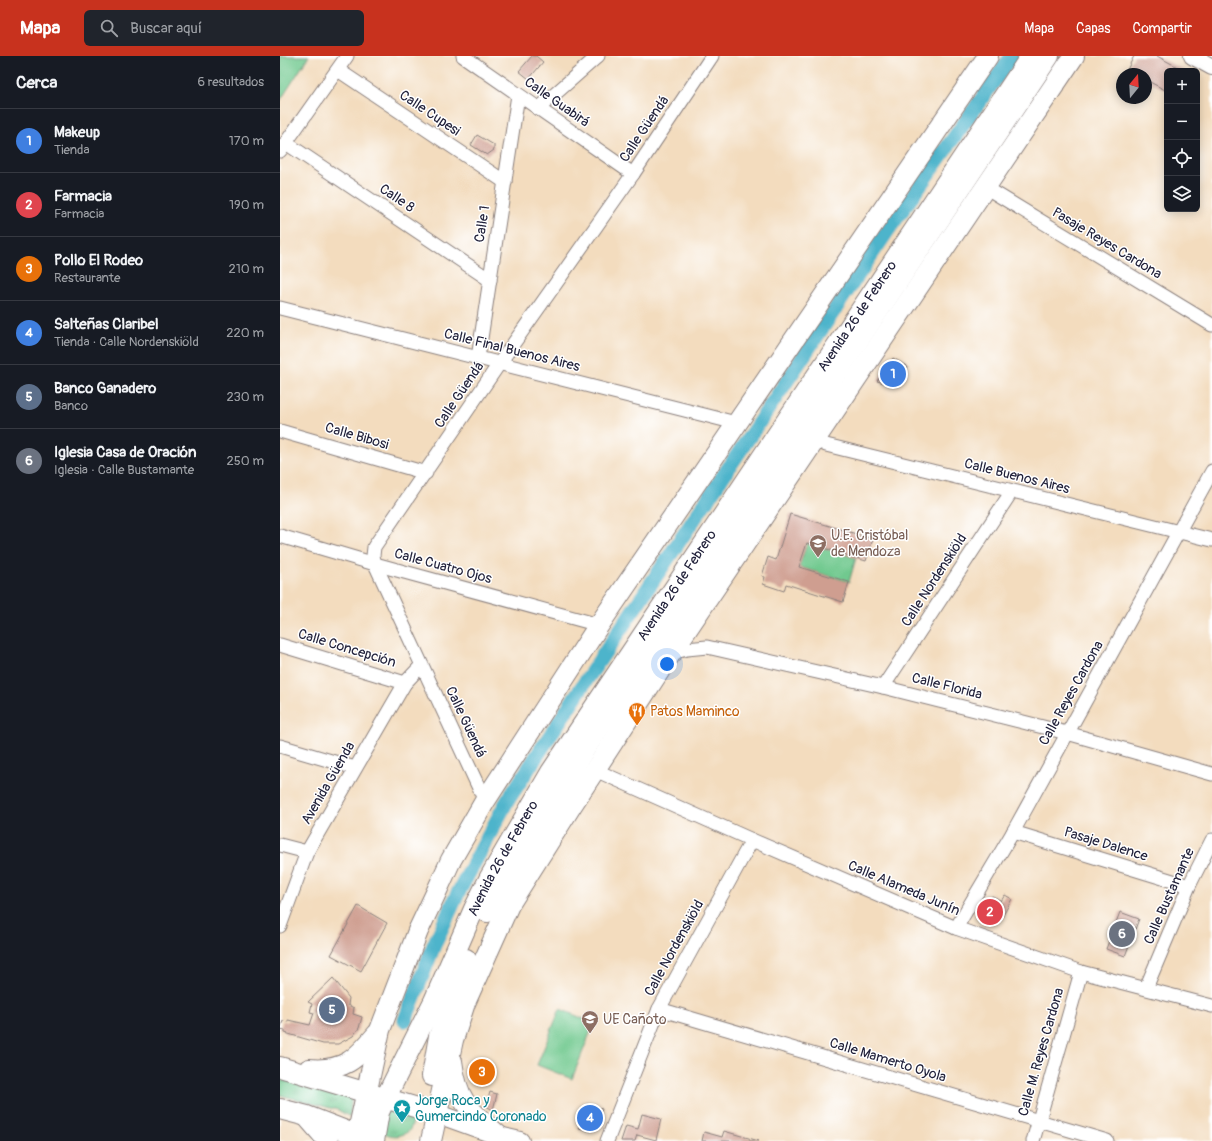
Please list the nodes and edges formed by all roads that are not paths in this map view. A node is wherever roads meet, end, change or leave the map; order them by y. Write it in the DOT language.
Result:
graph roads {
  1 [pos="347,56"];
  2 [pos="463,56"];
  3 [pos="598,56"];
  4 [pos="712,56"];
  5 [pos="988,56"];
  6 [pos="1031,56"];
  7 [pos="1049,56"];
  8 [pos="1074,56"];
  9 [pos="1192,56"];
  10 [pos="1212,67"];
  11 [pos="338,70"];
  12 [pos="518,95"];
  13 [pos="538,109"];
  14 [pos="283,147"];
  15 [pos="633,174"];
  16 [pos="505,182"];
  17 [pos="985,187"];
  18 [pos="490,280"];
  19 [pos="280,308"];
  20 [pos="1212,325"];
  21 [pos="478,358"];
  22 [pos="499,364"];
  23 [pos="736,423"];
  24 [pos="280,431"];
  25 [pos="816,439"];
  26 [pos="1212,471"];
  27 [pos="426,473"];
  28 [pos="1012,491"];
  29 [pos="1179,532"];
  30 [pos="280,536"];
  31 [pos="1212,540"];
  32 [pos="375,564"];
  33 [pos="599,625"];
  34 [pos="280,645"];
  35 [pos="671,653"];
  36 [pos="421,666"];
  37 [pos="405,683"];
  38 [pos="883,687"];
  39 [pos="1067,733"];
  40 [pos="280,746"];
  41 [pos="355,768"];
  42 [pos="595,770"];
  43 [pos="1212,774"];
  44 [pos="473,775"];
  45 [pos="496,783"];
  46 [pos="485,801"];
  47 [pos="1013,832"];
  48 [pos="752,840"];
  49 [pos="1212,840"];
  50 [pos="280,845"];
  51 [pos="307,852"];
  52 [pos="1189,886"];
  53 [pos="280,926"];
  54 [pos="956,928"];
  55 [pos="1081,972"];
  56 [pos="1146,988"];
  57 [pos="1212,1006"];
  58 [pos="659,1009"];
  59 [pos="380,1030"];
  60 [pos="453,1040"];
  61 [pos="280,1067"];
  62 [pos="366,1091"];
  63 [pos="386,1097"];
  64 [pos="280,1109"];
  65 [pos="432,1112"];
  66 [pos="307,1116"];
  67 [pos="1038,1122"];
  68 [pos="499,1136"];
  69 [pos="364,1140"];
  70 [pos="328,1141"];
  71 [pos="418,1141"];
  72 [pos="431,1141"];
  73 [pos="520,1141"];
  74 [pos="607,1141"];
  75 [pos="1033,1141"];
  76 [pos="1107,1141"];
  1 -- 11 [label="street"];
  2 -- 12 [label="street, Calle Guabirá"];
  3 -- 13 [label="street"];
  4 -- 15 [label="street, Calle Güendá"];
  5 -- 23 [label="main road"];
  6 -- 63 [label="main road, Avenida 26 de Febrero"];
  7 -- 65 [label="main road, Avenida 26 de Febrero"];
  8 -- 17 [label="main road, Avenida 26 de Febrero"];
  9 -- 10 [label="street"];
  11 -- 14 [label="street"];
  11 -- 16 [label="street, Calle Cupesi"];
  12 -- 13 [label="street, Calle Guabirá"];
  12 -- 16 [label="street, Calle 1"];
  13 -- 15 [label="street, Calle Guabirá"];
  14 -- 18 [label="street, Calle 8"];
  15 -- 22 [label="street, Calle Güendá"];
  16 -- 18 [label="street, Calle 1"];
  17 -- 20 [label="street, Pasaje Reyes Cardona"];
  17 -- 25 [label="main road, Avenida 26 de Febrero"];
  18 -- 21 [label="street, Calle 1"];
  19 -- 21 [label="street, Calle Final Buenos Aires"];
  21 -- 22 [label="street, Calle Final Buenos Aires"];
  22 -- 23 [label="street, Calle Final Buenos Aires"];
  22 -- 27 [label="street, Calle Güendá"];
  23 -- 33 [label="main road"];
  24 -- 27 [label="street, Calle Bibosi"];
  25 -- 28 [label="street, Calle Buenos Aires"];
  25 -- 35 [label="main road, Avenida 26 de Febrero"];
  26 -- 29 [label="street, Calle Reyes Cardona"];
  27 -- 32 [label="street, Calle Güendá"];
  28 -- 29 [label="street, Calle Buenos Aires"];
  28 -- 38 [label="street, Calle Nordenskiöld"];
  29 -- 31 [label="street, Calle Buenos Aires"];
  29 -- 39 [label="street, Calle Reyes Cardona"];
  30 -- 32 [label="street, Calle Cuatro Ojos"];
  32 -- 33 [label="street, Calle Cuatro Ojos"];
  32 -- 36 [label="street, Calle Güendá"];
  33 -- 45 [label="main road"];
  34 -- 37 [label="street, Calle Concepción"];
  35 -- 38 [label="street, Calle Florida"];
  35 -- 42 [label="main road, Avenida 26 de Febrero"];
  36 -- 37 [label="street, Avenida Güenda"];
  36 -- 44 [label="street, Calle Güendá"];
  37 -- 41 [label="street, Avenida Güenda"];
  38 -- 39 [label="street, Calle Florida"];
  39 -- 43 [label="street, Calle Florida"];
  39 -- 47 [label="street, Calle Reyes Cardona"];
  40 -- 41 [label="street"];
  41 -- 51 [label="street, Avenida Güenda"];
  42 -- 48 [label="street, Calle Alameda Junín"];
  42 -- 60 [label="main road, Avenida 26 de Febrero"];
  44 -- 45 [label="street, Calle Güendá"];
  44 -- 46 [label="street, Calle Güendá"];
  45 -- 46 [label="main road"];
  46 -- 59 [label="main road"];
  47 -- 52 [label="street, Pasaje Dalence"];
  47 -- 54 [label="street, Calle Reyes Cardona"];
  48 -- 54 [label="street, Calle Alameda Junín"];
  48 -- 58 [label="street, Calle Nordenskiöld"];
  49 -- 52 [label="street, Calle Bustamante"];
  50 -- 51 [label="street"];
  51 -- 53 [label="street, Avenida Güenda"];
  52 -- 56 [label="street, Calle Bustamante"];
  54 -- 55 [label="street, Calle Alameda Junín"];
  55 -- 56 [label="street, Calle Alameda Junín"];
  55 -- 67 [label="street, Calle M. Reyes Cardona"];
  56 -- 57 [label="street, Calle Alameda Junín"];
  58 -- 67 [label="street, Calle Mamerto Oyola"];
  58 -- 74 [label="street, Calle Nordenskiöld"];
  59 -- 61 [label="main road"];
  59 -- 62 [label="main road"];
  60 -- 65 [label="main road, Avenida 26 de Febrero"];
  60 -- 68 [label="main road"];
  61 -- 62 [label="main road"];
  62 -- 63 [label="main road"];
  62 -- 69 [label="main road"];
  63 -- 65 [label="main road"];
  63 -- 69 [label="main road, Avenida 26 de Febrero"];
  64 -- 66 [label="main road"];
  65 -- 68 [label="main road"];
  65 -- 71 [label="main road, Avenida 26 de Febrero"];
  65 -- 72 [label="main road, Avenida 26 de Febrero"];
  66 -- 69 [label="main road"];
  66 -- 70 [label="main road"];
  67 -- 75 [label="street, Calle M. Reyes Cardona"];
  67 -- 76 [label="street, Calle Mamerto Oyola"];
  68 -- 73 [label="main road"];
}
